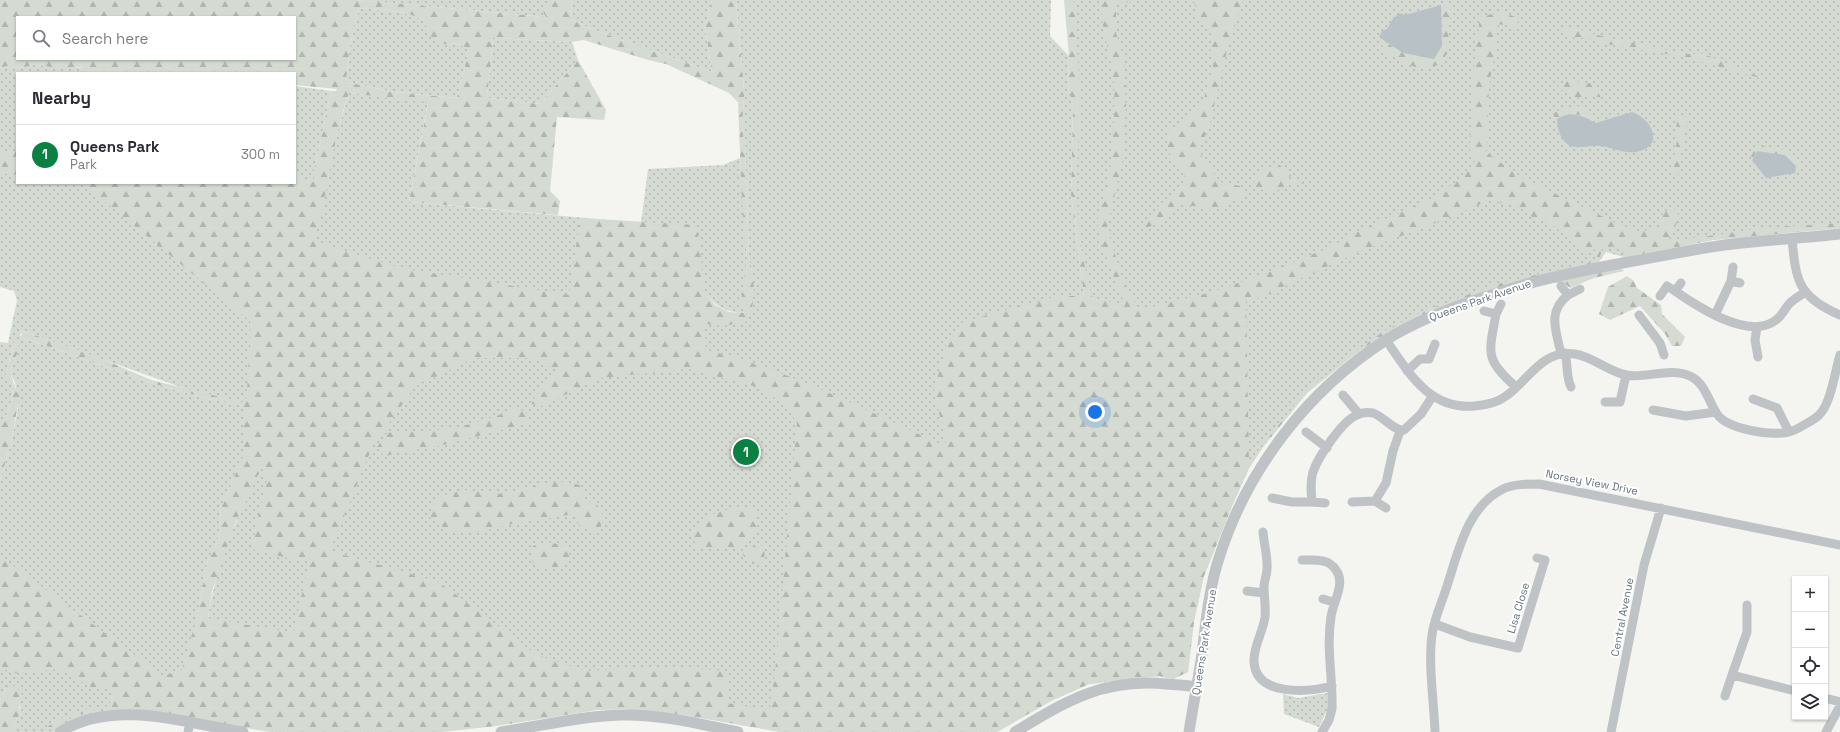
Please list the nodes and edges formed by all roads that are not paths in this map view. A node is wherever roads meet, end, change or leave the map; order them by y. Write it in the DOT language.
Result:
graph roads {
  1 [pos="1840,234"];
  2 [pos="1792,239"];
  3 [pos="1733,267"];
  4 [pos="1681,283"];
  5 [pos="1561,286"];
  6 [pos="1580,289"];
  7 [pos="1675,291"];
  8 [pos="1805,292"];
  9 [pos="1568,295"];
  10 [pos="1660,296"];
  11 [pos="1501,304"];
  12 [pos="1484,312"];
  13 [pos="1496,314"];
  14 [pos="1639,315"];
  15 [pos="1715,315"];
  16 [pos="1840,315"];
  17 [pos="1757,327"];
  18 [pos="1386,340"];
  19 [pos="1436,344"];
  20 [pos="1563,354"];
  21 [pos="1664,355"];
  22 [pos="1840,356"];
  23 [pos="1758,357"];
  24 [pos="1407,370"];
  25 [pos="1626,375"];
  26 [pos="1516,387"];
  27 [pos="1571,387"];
  28 [pos="1343,395"];
  29 [pos="1432,397"];
  30 [pos="1753,399"];
  31 [pos="1605,402"];
  32 [pos="1653,410"];
  33 [pos="1716,412"];
  34 [pos="1359,414"];
  35 [pos="1400,431"];
  36 [pos="1306,432"];
  37 [pos="1789,432"];
  38 [pos="1327,448"];
  39 [pos="1272,498"];
  40 [pos="1375,501"];
  41 [pos="1312,502"];
  42 [pos="1352,502"];
  43 [pos="1325,503"];
  44 [pos="1386,508"];
  45 [pos="1661,508"];
  46 [pos="1263,532"];
  47 [pos="1840,545"];
  48 [pos="1302,560"];
  49 [pos="1545,560"];
  50 [pos="1247,591"];
  51 [pos="1264,593"];
  52 [pos="1323,599"];
  53 [pos="1333,602"];
  54 [pos="1747,605"];
  55 [pos="1435,624"];
  56 [pos="1732,675"];
  57 [pos="1332,686"];
  58 [pos="1196,687"];
  59 [pos="1792,690"];
  60 [pos="1725,696"];
  61 [pos="1828,699"];
  62 [pos="1840,702"];
  63 [pos="1840,706"];
  64 [pos="189,727"];
  65 [pos="60,732"];
  66 [pos="243,732"];
  67 [pos="502,732"];
  68 [pos="738,732"];
  69 [pos="1015,732"];
  70 [pos="1189,732"];
  71 [pos="1322,732"];
  72 [pos="1435,732"];
  73 [pos="1611,732"];
  74 [pos="1826,732"];
  1 -- 2 [label="street, Queens Park Avenue"];
  2 -- 8 [label="street"];
  2 -- 18 [label="street, Queens Park Avenue"];
  3 -- 15 [label="street"];
  4 -- 7 [label="street"];
  5 -- 9 [label="street"];
  6 -- 9 [label="street"];
  7 -- 10 [label="street"];
  7 -- 15 [label="street"];
  8 -- 16 [label="street"];
  8 -- 17 [label="street"];
  9 -- 20 [label="street"];
  11 -- 13 [label="street"];
  12 -- 13 [label="street"];
  13 -- 26 [label="street"];
  14 -- 21 [label="street"];
  15 -- 17 [label="street"];
  17 -- 23 [label="street"];
  18 -- 24 [label="street"];
  18 -- 58 [label="street, Queens Park Avenue"];
  19 -- 24 [label="street"];
  20 -- 25 [label="street"];
  20 -- 26 [label="street"];
  20 -- 27 [label="street"];
  22 -- 37 [label="street"];
  24 -- 29 [label="street"];
  25 -- 31 [label="street"];
  25 -- 33 [label="street"];
  26 -- 29 [label="street"];
  28 -- 34 [label="street"];
  29 -- 35 [label="street"];
  30 -- 37 [label="street"];
  32 -- 33 [label="street"];
  33 -- 37 [label="street"];
  34 -- 35 [label="street"];
  34 -- 38 [label="street"];
  35 -- 40 [label="street"];
  36 -- 38 [label="street"];
  38 -- 41 [label="street"];
  39 -- 41 [label="street"];
  40 -- 42 [label="street"];
  40 -- 44 [label="street"];
  41 -- 43 [label="street"];
  45 -- 47 [label="street, Norsey View Drive"];
  45 -- 55 [label="street, Norsey View Drive"];
  45 -- 73 [label="street, Central Avenue"];
  46 -- 51 [label="street"];
  48 -- 53 [label="street"];
  49 -- 55 [label="street, Lisa Close"];
  50 -- 51 [label="street"];
  51 -- 57 [label="street"];
  52 -- 53 [label="street"];
  53 -- 57 [label="street"];
  54 -- 56 [label="street"];
  55 -- 72 [label="street, Norsey View Drive"];
  56 -- 59 [label="street"];
  56 -- 60 [label="street"];
  57 -- 71 [label="street"];
  58 -- 69 [label="street"];
  58 -- 70 [label="street, Queens Park Avenue"];
  61 -- 62 [label="street"];
  63 -- 74 [label="street"];
  64 -- 65 [label="street"];
  64 -- 66 [label="street"];
  67 -- 68 [label="street"];
}
